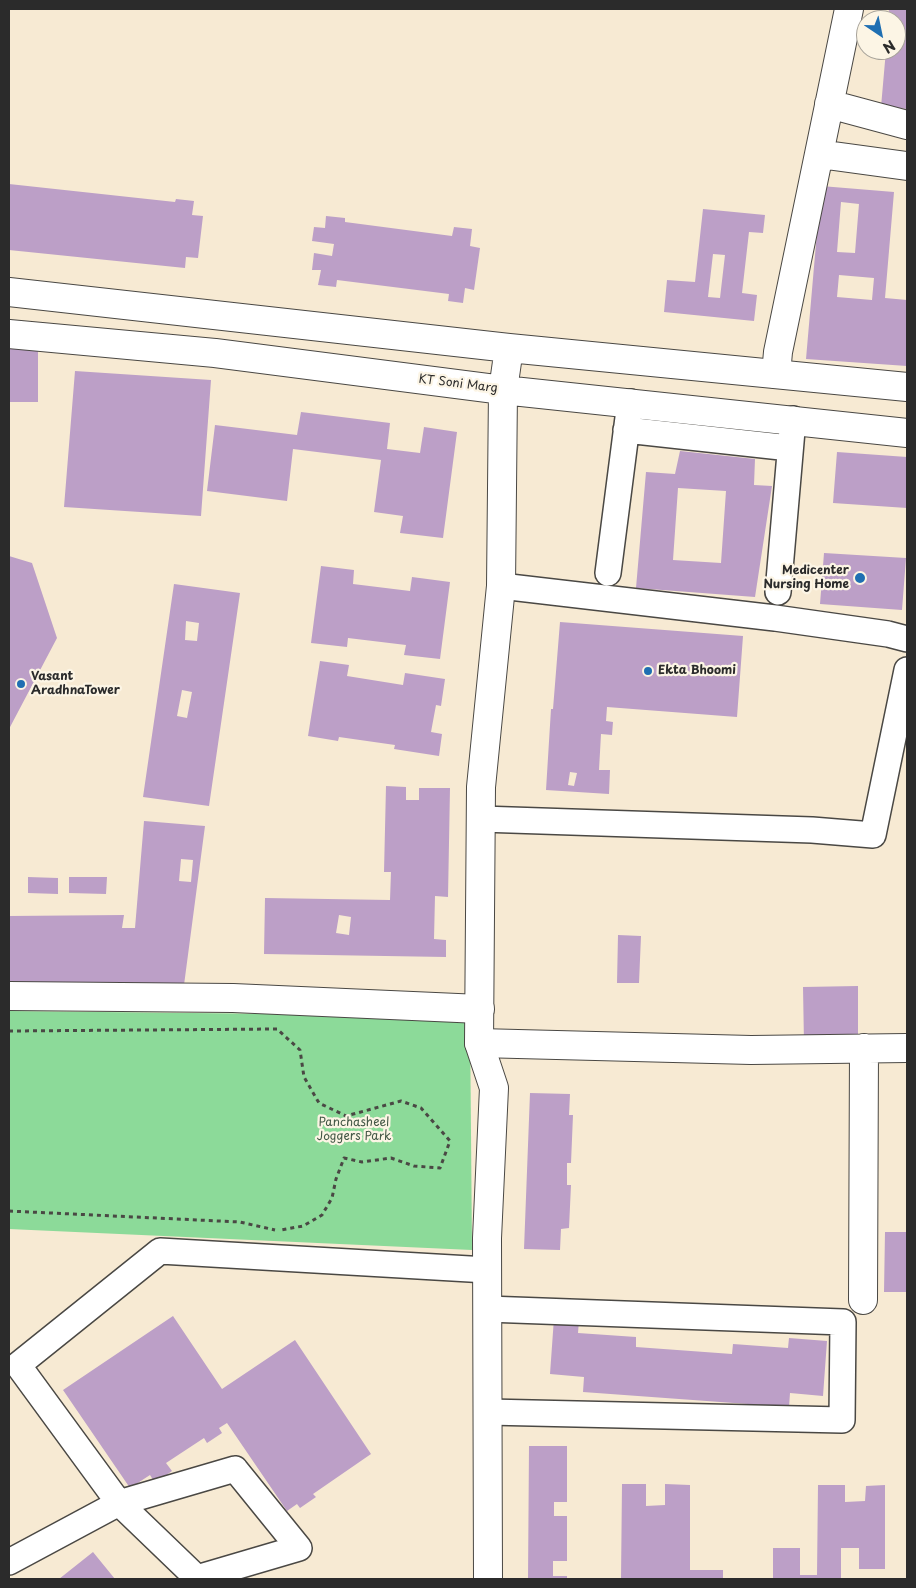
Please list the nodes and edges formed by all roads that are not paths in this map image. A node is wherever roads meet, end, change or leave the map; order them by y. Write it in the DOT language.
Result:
graph roads {
  1 [pos="848,9"];
  2 [pos="829,104"];
  3 [pos="907,125"];
  4 [pos="819,154"];
  5 [pos="907,166"];
  6 [pos="9,292"];
  7 [pos="9,334"];
  8 [pos="509,348"];
  9 [pos="776,374"];
  10 [pos="907,387"];
  11 [pos="503,390"];
  12 [pos="630,402"];
  13 [pos="793,419"];
  14 [pos="626,430"];
  15 [pos="907,433"];
  16 [pos="790,448"];
  17 [pos="608,573"];
  18 [pos="501,586"];
  19 [pos="778,592"];
  20 [pos="907,640"];
  21 [pos="907,670"];
  22 [pos="481,820"];
  23 [pos="9,996"];
  24 [pos="480,1009"];
  25 [pos="479,1043"];
  26 [pos="864,1048"];
  27 [pos="907,1048"];
  28 [pos="487,1270"];
  29 [pos="863,1300"];
  30 [pos="487,1309"];
  31 [pos="488,1412"];
  32 [pos="119,1503"];
  33 [pos="9,1562"];
  34 [pos="488,1579"];
  1 -- 2 [label="street"];
  2 -- 3 [label="street"];
  2 -- 4 [label="street"];
  4 -- 5 [label="street"];
  4 -- 9 [label="street"];
  6 -- 8 [label="street"];
  7 -- 11 [label="street, KT Soni Marg"];
  8 -- 9 [label="street"];
  8 -- 11 [label="street"];
  9 -- 10 [label="street"];
  11 -- 12 [label="street, KT Soni Marg"];
  11 -- 18 [label="street"];
  12 -- 13 [label="street, KT Soni Marg"];
  12 -- 14 [label="street"];
  13 -- 15 [label="street, KT Soni Marg"];
  13 -- 16 [label="street"];
  14 -- 16 [label="street"];
  14 -- 17 [label="street"];
  16 -- 19 [label="street"];
  18 -- 20 [label="street"];
  18 -- 22 [label="street"];
  21 -- 22 [label="street"];
  22 -- 24 [label="street"];
  23 -- 24 [label="street"];
  24 -- 25 [label="street"];
  25 -- 26 [label="street"];
  25 -- 28 [label="street"];
  26 -- 27 [label="street"];
  26 -- 29 [label="street"];
  28 -- 30 [label="street"];
  28 -- 32 [label="street"];
  30 -- 31 [label="street"];
  30 -- 31 [label="street"];
  31 -- 34 [label="street"];
  32 -- 32 [label="street"];
  32 -- 33 [label="street"];
}
